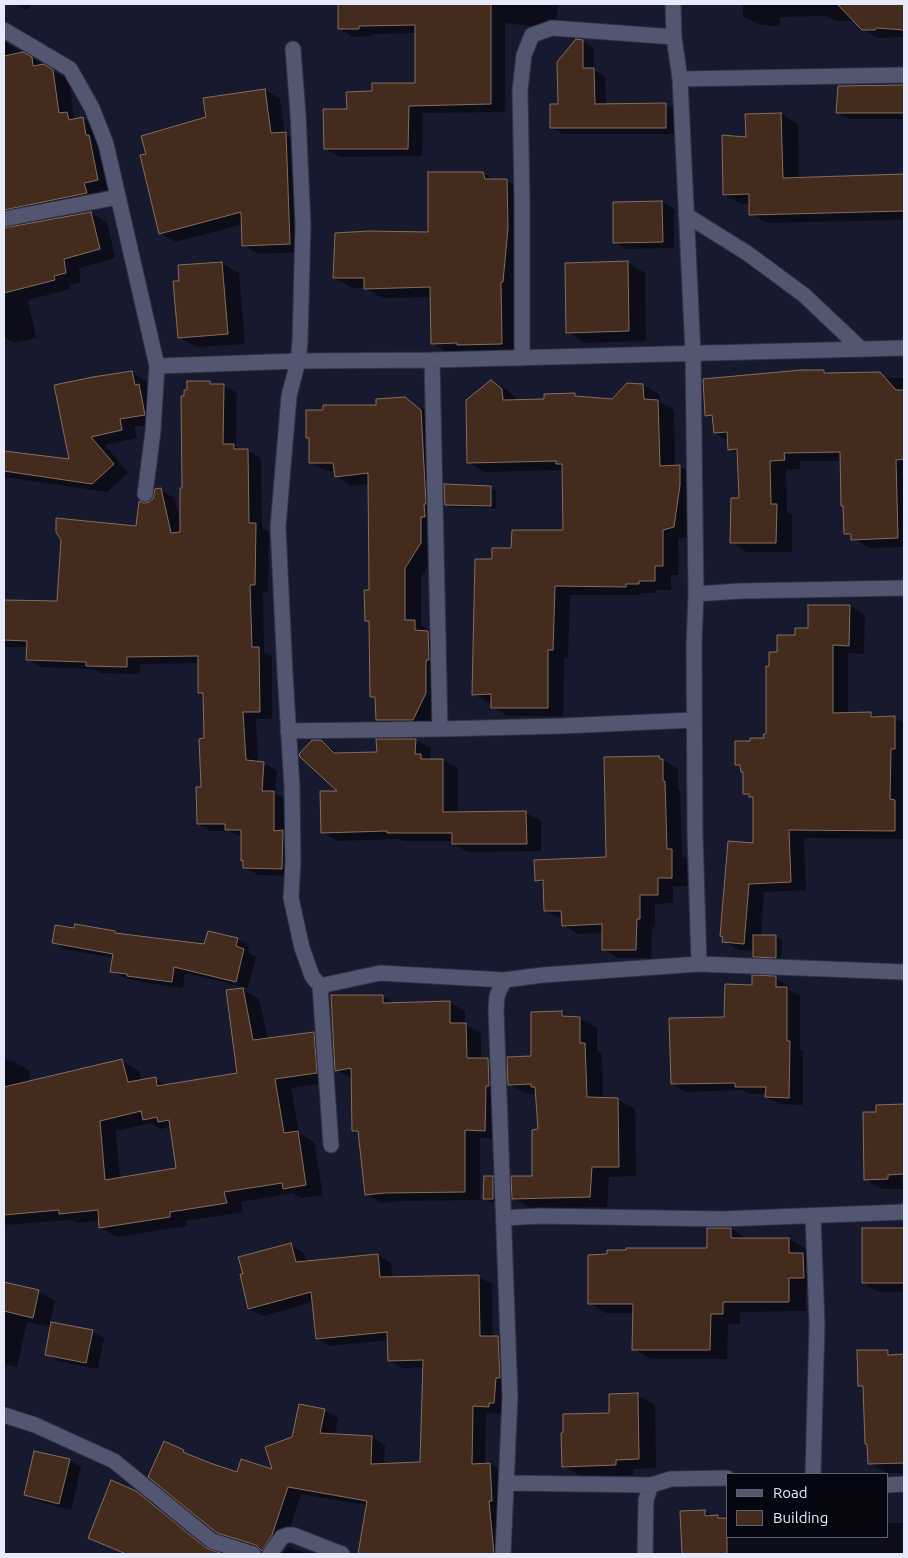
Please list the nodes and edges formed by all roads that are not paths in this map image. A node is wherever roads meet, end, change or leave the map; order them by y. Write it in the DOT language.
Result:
graph roads {
  1 [pos="673,4"];
  2 [pos="4,30"];
  3 [pos="674,37"];
  4 [pos="293,49"];
  5 [pos="904,75"];
  6 [pos="680,80"];
  7 [pos="118,196"];
  8 [pos="686,215"];
  9 [pos="4,219"];
  10 [pos="904,348"];
  11 [pos="861,349"];
  12 [pos="693,353"];
  13 [pos="522,358"];
  14 [pos="432,360"];
  15 [pos="298,361"];
  16 [pos="157,366"];
  17 [pos="145,494"];
  18 [pos="904,588"];
  19 [pos="696,594"];
  20 [pos="694,720"];
  21 [pos="440,729"];
  22 [pos="288,731"];
  23 [pos="699,964"];
  24 [pos="904,972"];
  25 [pos="504,980"];
  26 [pos="320,986"];
  27 [pos="331,1145"];
  28 [pos="904,1212"];
  29 [pos="813,1216"];
  30 [pos="504,1218"];
  31 [pos="4,1414"];
  32 [pos="813,1473"];
  33 [pos="726,1478"];
  34 [pos="506,1483"];
  35 [pos="651,1484"];
  36 [pos="904,1484"];
  37 [pos="888,1485"];
  38 [pos="253,1554"];
  39 [pos="270,1554"];
  40 [pos="342,1554"];
  41 [pos="503,1554"];
  42 [pos="645,1554"];
  1 -- 3 [label="street"];
  2 -- 7 [label="street"];
  3 -- 6 [label="street"];
  3 -- 13 [label="street"];
  4 -- 15 [label="street"];
  5 -- 6 [label="street"];
  6 -- 8 [label="street"];
  7 -- 9 [label="street"];
  7 -- 16 [label="street"];
  8 -- 11 [label="street"];
  8 -- 12 [label="street"];
  10 -- 11 [label="street"];
  11 -- 12 [label="street"];
  12 -- 13 [label="street"];
  12 -- 19 [label="street"];
  13 -- 14 [label="street"];
  14 -- 15 [label="street"];
  14 -- 21 [label="street"];
  15 -- 16 [label="street"];
  15 -- 22 [label="street"];
  16 -- 17 [label="street"];
  18 -- 19 [label="street"];
  19 -- 20 [label="street"];
  20 -- 21 [label="street"];
  20 -- 23 [label="street"];
  21 -- 22 [label="street"];
  22 -- 26 [label="street"];
  23 -- 24 [label="street"];
  23 -- 25 [label="street"];
  25 -- 26 [label="street"];
  25 -- 30 [label="street"];
  26 -- 27 [label="street"];
  28 -- 29 [label="street"];
  29 -- 30 [label="street"];
  29 -- 32 [label="street"];
  30 -- 34 [label="street"];
  31 -- 38 [label="street"];
  33 -- 35 [label="street"];
  34 -- 35 [label="street"];
  34 -- 41 [label="street"];
  35 -- 42 [label="street"];
  36 -- 37 [label="street"];
  39 -- 40 [label="street"];
}
